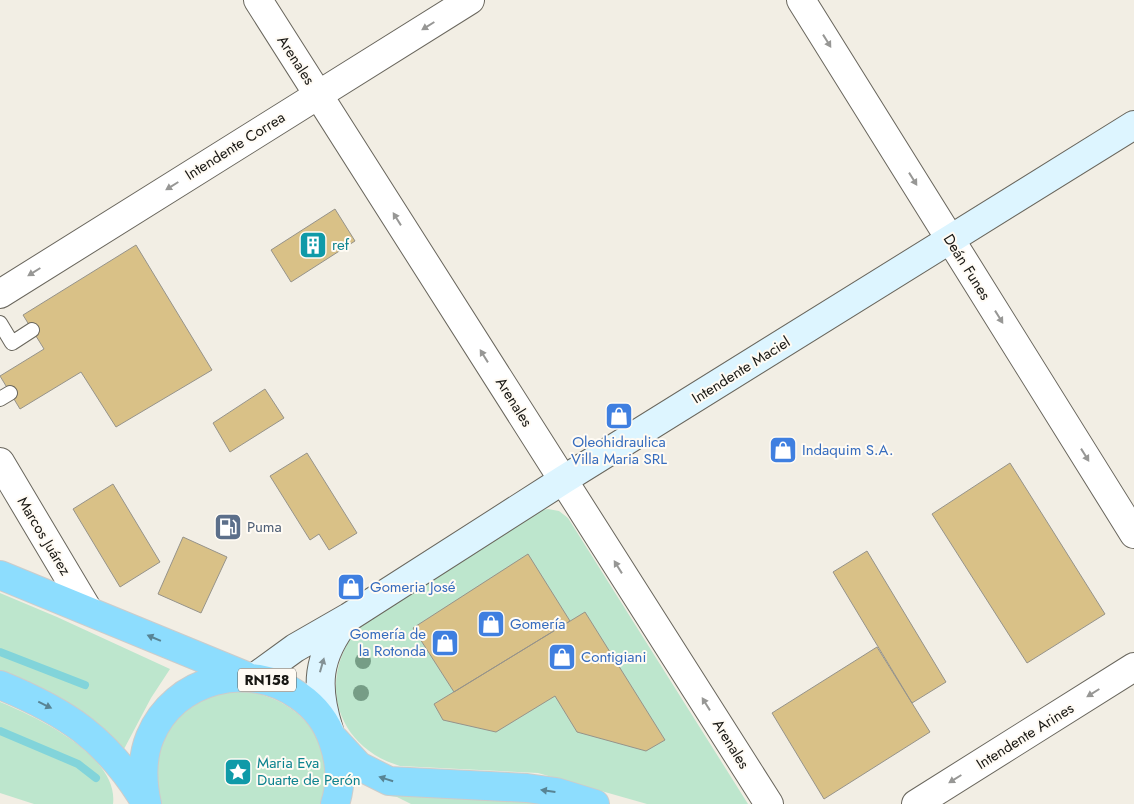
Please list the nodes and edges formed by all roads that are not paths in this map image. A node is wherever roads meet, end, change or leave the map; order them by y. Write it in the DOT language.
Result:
graph roads {
  1 [pos="258,0"];
  2 [pos="470,0"];
  3 [pos="801,0"];
  4 [pos="318,94"];
  5 [pos="1134,125"];
  6 [pos="951,240"];
  7 [pos="0,294"];
  8 [pos="0,323"];
  9 [pos="32,330"];
  10 [pos="0,462"];
  11 [pos="563,480"];
  12 [pos="1134,534"];
  13 [pos="0,575"];
  14 [pos="88,610"];
  15 [pos="349,617"];
  16 [pos="1134,667"];
  17 [pos="251,677"];
  18 [pos="0,685"];
  19 [pos="330,733"];
  20 [pos="146,804"];
  21 [pos="335,804"];
  22 [pos="595,804"];
  23 [pos="769,804"];
  24 [pos="916,804"];
  1 -- 4 [label="street, Arenales"];
  2 -- 4 [label="street, Intendente Correa, one-way"];
  3 -- 6 [label="street, Deán Funes, one-way"];
  4 -- 7 [label="street, Intendente Correa, one-way"];
  11 -- 4 [label="street, Arenales, one-way"];
  5 -- 6 [label="main road, Intendente Maciel"];
  6 -- 11 [label="main road, Intendente Maciel"];
  6 -- 12 [label="street, Deán Funes, one-way"];
  8 -- 9 [label="lane"];
  10 -- 14 [label="street, Marcos Juárez"];
  11 -- 15 [label="main road, Intendente Maciel"];
  23 -- 11 [label="street, Arenales, one-way"];
  13 -- 14 [label="highway, RN158"];
  17 -- 14 [label="highway, RN158, one-way"];
  15 -- 17 [label="main road, Intendente Maciel"];
  19 -- 15 [label="main road, Intendente Maciel, one-way"];
  16 -- 24 [label="street, Intendente Arines, one-way"];
  17 -- 19 [label="highway, RN158"];
  17 -- 20 [label="highway, RN158"];
  18 -- 20 [label="highway, RN158, one-way"];
  19 -- 21 [label="highway, RN158"];
  22 -- 19 [label="highway, RN158, one-way"];
}
